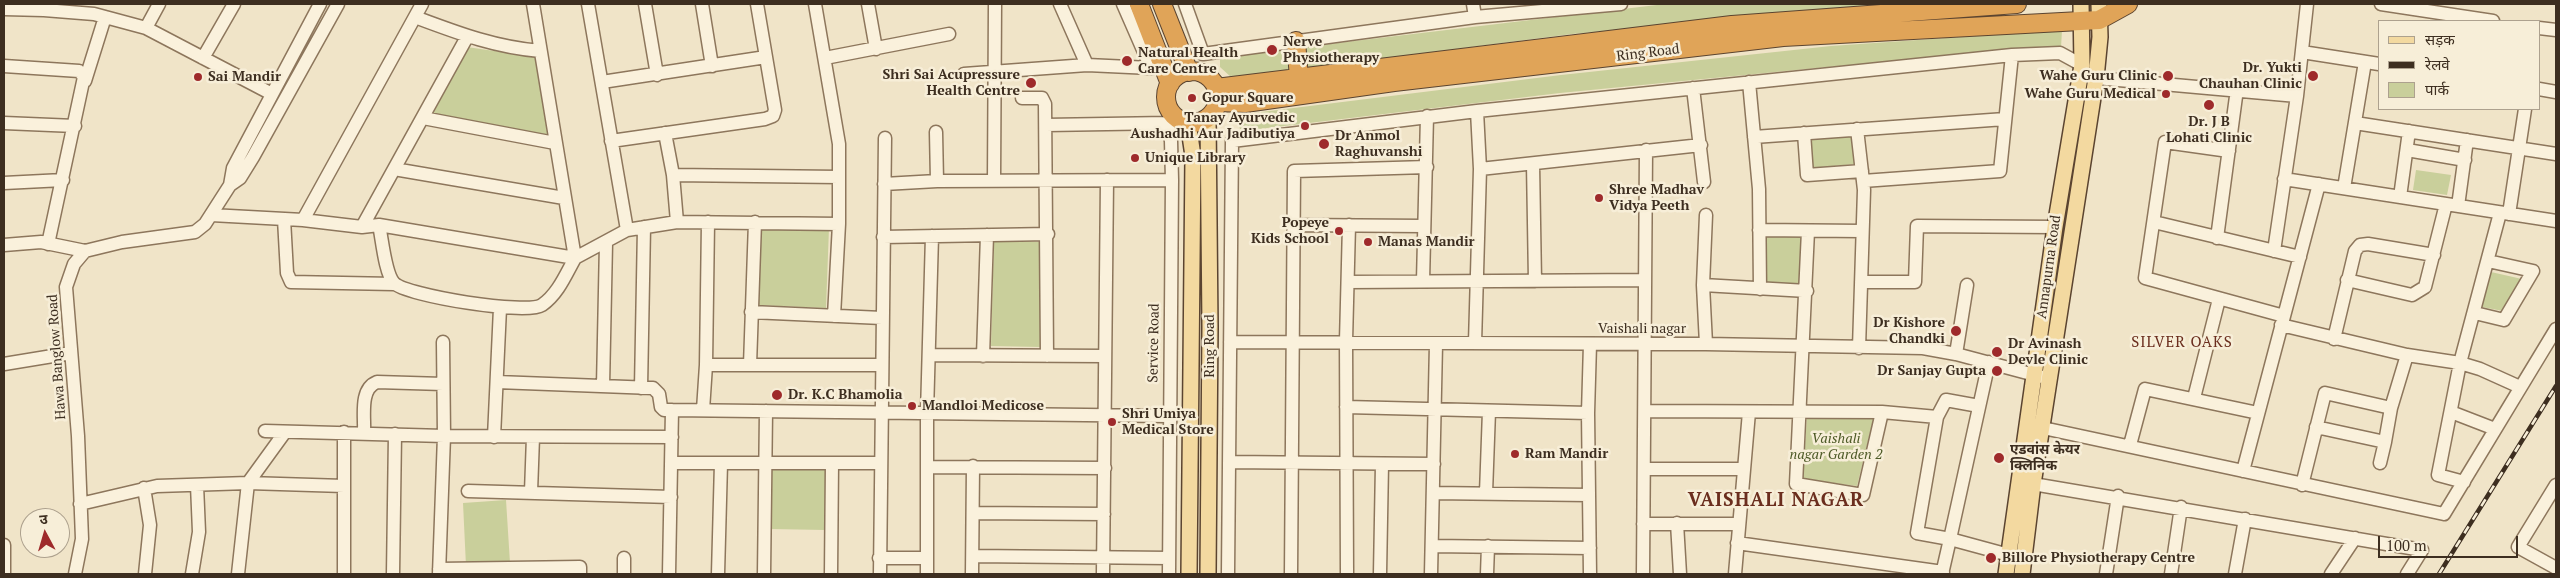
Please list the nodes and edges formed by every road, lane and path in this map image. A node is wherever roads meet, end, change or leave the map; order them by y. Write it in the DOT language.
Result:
graph roads {
  1 [pos="159,4"];
  2 [pos="234,4"];
  3 [pos="320,4"];
  4 [pos="338,4"];
  5 [pos="422,4"];
  6 [pos="533,4"];
  7 [pos="588,4"];
  8 [pos="645,4"];
  9 [pos="702,4"];
  10 [pos="757,4"];
  11 [pos="815,4"];
  12 [pos="868,4"];
  13 [pos="995,4"];
  14 [pos="1060,4"];
  15 [pos="1122,4"];
  16 [pos="1139,4"];
  17 [pos="1162,4"];
  18 [pos="1186,4"];
  19 [pos="1473,4"];
  20 [pos="1621,4"];
  21 [pos="2017,4"];
  22 [pos="2128,4"];
  23 [pos="2307,4"];
  24 [pos="2382,4"];
  25 [pos="45,7"];
  26 [pos="4,8"];
  27 [pos="99,11"];
  28 [pos="2081,12"];
  29 [pos="2099,12"];
  30 [pos="415,17"];
  31 [pos="1475,17"];
  32 [pos="2451,18"];
  33 [pos="2479,20"];
  34 [pos="146,28"];
  35 [pos="2540,28"];
  36 [pos="2556,30"];
  37 [pos="949,34"];
  38 [pos="468,37"];
  39 [pos="1296,41"];
  40 [pos="876,49"];
  41 [pos="540,51"];
  42 [pos="2302,52"];
  43 [pos="2012,55"];
  44 [pos="766,57"];
  45 [pos="204,58"];
  46 [pos="825,58"];
  47 [pos="2365,62"];
  48 [pos="2378,64"];
  49 [pos="1086,65"];
  50 [pos="2082,65"];
  51 [pos="4,66"];
  52 [pos="712,66"];
  53 [pos="1157,67"];
  54 [pos="994,71"];
  55 [pos="1189,72"];
  56 [pos="964,74"];
  57 [pos="656,75"];
  58 [pos="1298,78"];
  59 [pos="2096,78"];
  60 [pos="85,80"];
  61 [pos="602,82"];
  62 [pos="1749,82"];
  63 [pos="1170,84"];
  64 [pos="1693,88"];
  65 [pos="2237,89"];
  66 [pos="2540,89"];
  67 [pos="2556,92"];
  68 [pos="272,94"];
  69 [pos="1217,95"];
  70 [pos="2298,96"];
  71 [pos="1022,98"];
  72 [pos="2525,110"];
  73 [pos="1477,111"];
  74 [pos="1427,116"];
  75 [pos="1208,117"];
  76 [pos="423,118"];
  77 [pos="2005,119"];
  78 [pos="1177,121"];
  79 [pos="4,123"];
  80 [pos="2355,123"];
  81 [pos="1046,125"];
  82 [pos="75,126"];
  83 [pos="1857,129"];
  84 [pos="2410,131"];
  85 [pos="936,132"];
  86 [pos="665,133"];
  87 [pos="1804,133"];
  88 [pos="1754,137"];
  89 [pos="885,138"];
  90 [pos="2467,140"];
  91 [pos="611,141"];
  92 [pos="555,143"];
  93 [pos="1701,145"];
  94 [pos="2520,147"];
  95 [pos="1646,150"];
  96 [pos="2407,150"];
  97 [pos="2229,151"];
  98 [pos="2556,154"];
  99 [pos="2465,160"];
  100 [pos="1533,164"];
  101 [pos="1427,167"];
  102 [pos="394,169"];
  103 [pos="1480,169"];
  104 [pos="673,175"];
  105 [pos="1862,176"];
  106 [pos="840,177"];
  107 [pos="2284,179"];
  108 [pos="63,180"];
  109 [pos="1107,180"];
  110 [pos="1172,180"];
  111 [pos="994,181"];
  112 [pos="1048,181"];
  113 [pos="937,182"];
  114 [pos="1704,182"];
  115 [pos="4,183"];
  116 [pos="884,184"];
  117 [pos="2319,184"];
  118 [pos="230,185"];
  119 [pos="2344,188"];
  120 [pos="2400,197"];
  121 [pos="564,198"];
  122 [pos="2452,205"];
  123 [pos="2504,213"];
  124 [pos="211,215"];
  125 [pos="1706,215"];
  126 [pos="284,219"];
  127 [pos="303,220"];
  128 [pos="677,222"];
  129 [pos="708,222"];
  130 [pos="755,222"];
  131 [pos="2154,222"];
  132 [pos="2556,222"];
  133 [pos="839,224"];
  134 [pos="1349,224"];
  135 [pos="379,225"];
  136 [pos="1294,226"];
  137 [pos="1423,226"];
  138 [pos="2054,226"];
  139 [pos="362,227"];
  140 [pos="644,227"];
  141 [pos="627,230"];
  142 [pos="1759,230"];
  143 [pos="1808,231"];
  144 [pos="1862,231"];
  145 [pos="1048,234"];
  146 [pos="987,235"];
  147 [pos="932,236"];
  148 [pos="883,237"];
  149 [pos="2217,238"];
  150 [pos="606,243"];
  151 [pos="48,244"];
  152 [pos="4,245"];
  153 [pos="86,251"];
  154 [pos="2274,251"];
  155 [pos="2434,255"];
  156 [pos="2300,257"];
  157 [pos="575,258"];
  158 [pos="2488,261"];
  159 [pos="1645,280"];
  160 [pos="2347,280"];
  161 [pos="1476,281"];
  162 [pos="1535,281"];
  163 [pos="1348,282"];
  164 [pos="1423,282"];
  165 [pos="1862,282"];
  166 [pos="394,284"];
  167 [pos="1703,285"];
  168 [pos="1967,285"];
  169 [pos="1760,289"];
  170 [pos="1807,291"];
  171 [pos="2219,299"];
  172 [pos="500,308"];
  173 [pos="751,312"];
  174 [pos="2475,313"];
  175 [pos="834,316"];
  176 [pos="882,318"];
  177 [pos="2283,321"];
  178 [pos="2556,329"];
  179 [pos="2334,338"];
  180 [pos="1346,341"];
  181 [pos="442,342"];
  182 [pos="1230,342"];
  183 [pos="1294,343"];
  184 [pos="1475,343"];
  185 [pos="1646,343"];
  186 [pos="1436,344"];
  187 [pos="1590,344"];
  188 [pos="1706,344"];
  189 [pos="1802,346"];
  190 [pos="1859,348"];
  191 [pos="72,352"];
  192 [pos="1956,354"];
  193 [pos="930,355"];
  194 [pos="2407,355"];
  195 [pos="983,356"];
  196 [pos="1047,356"];
  197 [pos="1104,356"];
  198 [pos="1989,362"];
  199 [pos="2460,363"];
  200 [pos="4,364"];
  201 [pos="706,365"];
  202 [pos="750,365"];
  203 [pos="882,365"];
  204 [pos="2034,374"];
  205 [pos="2050,379"];
  206 [pos="497,382"];
  207 [pos="443,384"];
  208 [pos="602,386"];
  209 [pos="2520,387"];
  210 [pos="641,388"];
  211 [pos="2194,398"];
  212 [pos="1979,406"];
  213 [pos="1346,407"];
  214 [pos="2391,408"];
  215 [pos="1435,409"];
  216 [pos="672,410"];
  217 [pos="703,410"];
  218 [pos="766,411"];
  219 [pos="1489,411"];
  220 [pos="1646,411"];
  221 [pos="881,412"];
  222 [pos="1749,412"];
  223 [pos="1800,412"];
  224 [pos="1882,412"];
  225 [pos="2451,412"];
  226 [pos="927,413"];
  227 [pos="1588,413"];
  228 [pos="2258,413"];
  229 [pos="1106,415"];
  230 [pos="1168,416"];
  231 [pos="1937,417"];
  232 [pos="2316,426"];
  233 [pos="2043,428"];
  234 [pos="2495,429"];
  235 [pos="265,432"];
  236 [pos="285,432"];
  237 [pos="344,432"];
  238 [pos="364,433"];
  239 [pos="394,434"];
  240 [pos="444,436"];
  241 [pos="672,436"];
  242 [pos="494,437"];
  243 [pos="533,437"];
  244 [pos="2385,442"];
  245 [pos="2130,445"];
  246 [pos="1229,462"];
  247 [pos="1294,462"];
  248 [pos="672,463"];
  249 [pos="721,463"];
  250 [pos="766,463"];
  251 [pos="832,463"];
  252 [pos="880,463"];
  253 [pos="1346,463"];
  254 [pos="2380,463"];
  255 [pos="1382,464"];
  256 [pos="1434,464"];
  257 [pos="973,466"];
  258 [pos="927,467"];
  259 [pos="1104,468"];
  260 [pos="1744,468"];
  261 [pos="1644,469"];
  262 [pos="2242,471"];
  263 [pos="2464,482"];
  264 [pos="248,483"];
  265 [pos="2033,484"];
  266 [pos="2302,484"];
  267 [pos="197,485"];
  268 [pos="344,486"];
  269 [pos="144,488"];
  270 [pos="468,491"];
  271 [pos="2555,491"];
  272 [pos="531,492"];
  273 [pos="1433,493"];
  274 [pos="1486,493"];
  275 [pos="1589,495"];
  276 [pos="2118,496"];
  277 [pos="670,497"];
  278 [pos="80,504"];
  279 [pos="2181,507"];
  280 [pos="973,513"];
  281 [pos="1104,514"];
  282 [pos="2244,519"];
  283 [pos="1677,523"];
  284 [pos="1643,524"];
  285 [pos="1739,524"];
  286 [pos="2355,538"];
  287 [pos="1950,540"];
  288 [pos="1737,543"];
  289 [pos="4,545"];
  290 [pos="1432,546"];
  291 [pos="1488,546"];
  292 [pos="1590,548"];
  293 [pos="4,552"];
  294 [pos="2009,555"];
  295 [pos="972,556"];
  296 [pos="1103,556"];
  297 [pos="624,558"];
  298 [pos="879,558"];
  299 [pos="927,558"];
  300 [pos="1169,558"];
  301 [pos="2556,568"];
  302 [pos="439,572"];
  303 [pos="1943,573"];
  304 [pos="4,574"];
  305 [pos="74,574"];
  306 [pos="145,574"];
  307 [pos="192,574"];
  308 [pos="238,574"];
  309 [pos="344,574"];
  310 [pos="393,574"];
  311 [pos="580,574"];
  312 [pos="624,574"];
  313 [pos="669,574"];
  314 [pos="718,574"];
  315 [pos="764,574"];
  316 [pos="832,574"];
  317 [pos="880,574"];
  318 [pos="927,574"];
  319 [pos="972,574"];
  320 [pos="1103,574"];
  321 [pos="1169,574"];
  322 [pos="1190,574"];
  323 [pos="1208,574"];
  324 [pos="1228,574"];
  325 [pos="1291,574"];
  326 [pos="1347,574"];
  327 [pos="1380,574"];
  328 [pos="1432,574"];
  329 [pos="1487,574"];
  330 [pos="1590,574"];
  331 [pos="1644,574"];
  332 [pos="1680,574"];
  333 [pos="1735,574"];
  334 [pos="2006,574"];
  335 [pos="2022,574"];
  336 [pos="2106,574"];
  337 [pos="2171,574"];
  338 [pos="2235,574"];
  339 [pos="2331,574"];
  340 [pos="2407,574"];
  1 -- 34 [label="street"];
  2 -- 45 [label="street"];
  3 -- 68 [label="street"];
  4 -- 118 [label="street"];
  5 -- 30 [label="street"];
  6 -- 41 [label="street"];
  7 -- 61 [label="street"];
  8 -- 57 [label="street"];
  9 -- 52 [label="street"];
  10 -- 44 [label="street"];
  11 -- 46 [label="street"];
  12 -- 40 [label="street"];
  13 -- 54 [label="street"];
  14 -- 49 [label="street"];
  15 -- 53 [label="street"];
  16 -- 53 [label="highway"];
  17 -- 55 [label="highway"];
  18 -- 39 [label="street"];
  19 -- 31 [label="street"];
  20 -- 31 [label="street"];
  21 -- 58 [label="highway, Ring Road"];
  22 -- 29 [label="highway"];
  23 -- 42 [label="street"];
  24 -- 32 [label="street"];
  25 -- 26 [label="street"];
  25 -- 27 [label="street"];
  27 -- 34 [label="street"];
  27 -- 60 [label="street"];
  28 -- 29 [label="highway, Ring Road"];
  28 -- 50 [label="main road, Annapurna Road"];
  28 -- 69 [label="highway, Ring Road"];
  29 -- 59 [label="main road, Annapurna Road"];
  30 -- 38 [label="street"];
  30 -- 127 [label="street"];
  31 -- 39 [label="street"];
  32 -- 33 [label="street"];
  34 -- 45 [label="street"];
  35 -- 36 [label="street"];
  37 -- 40 [label="street"];
  38 -- 41 [label="street"];
  38 -- 76 [label="street"];
  39 -- 58 [label="highway"];
  40 -- 46 [label="street"];
  41 -- 92 [label="street"];
  42 -- 47 [label="street"];
  42 -- 70 [label="street"];
  43 -- 50 [label="street"];
  43 -- 62 [label="street"];
  43 -- 77 [label="street"];
  44 -- 52 [label="street"];
  44 -- 86 [label="street"];
  45 -- 68 [label="street"];
  46 -- 106 [label="street"];
  47 -- 48 [label="street"];
  47 -- 80 [label="street"];
  49 -- 53 [label="street"];
  49 -- 54 [label="street"];
  50 -- 138 [label="main road, Annapurna Road"];
  51 -- 60 [label="street"];
  52 -- 57 [label="street"];
  53 -- 63 [label="highway"];
  54 -- 56 [label="street"];
  54 -- 111 [label="street"];
  55 -- 63 [label="highway"];
  55 -- 69 [label="highway"];
  57 -- 61 [label="street"];
  58 -- 69 [label="highway, Ring Road"];
  59 -- 65 [label="street"];
  59 -- 205 [label="main road, Annapurna Road"];
  60 -- 82 [label="street"];
  61 -- 91 [label="street"];
  62 -- 64 [label="street"];
  62 -- 88 [label="street"];
  63 -- 78 [label="highway"];
  64 -- 73 [label="street"];
  64 -- 93 [label="street"];
  65 -- 70 [label="street"];
  65 -- 97 [label="street"];
  66 -- 67 [label="street"];
  68 -- 118 [label="street"];
  69 -- 75 [label="highway"];
  70 -- 107 [label="street"];
  71 -- 81 [label="street"];
  72 -- 94 [label="street"];
  73 -- 74 [label="street"];
  73 -- 103 [label="street"];
  74 -- 101 [label="street"];
  74 -- 182 [label="street"];
  75 -- 78 [label="highway"];
  75 -- 323 [label="main road, Ring Road"];
  76 -- 92 [label="street"];
  76 -- 102 [label="street"];
  77 -- 83 [label="street"];
  77 -- 105 [label="street"];
  78 -- 81 [label="street"];
  78 -- 110 [label="street, Service Road"];
  78 -- 322 [label="main road, Ring Road"];
  79 -- 82 [label="street"];
  80 -- 84 [label="street"];
  80 -- 119 [label="street"];
  81 -- 112 [label="street"];
  82 -- 108 [label="street"];
  83 -- 87 [label="street"];
  83 -- 105 [label="street"];
  84 -- 90 [label="street"];
  84 -- 96 [label="street"];
  85 -- 113 [label="street"];
  86 -- 91 [label="street"];
  86 -- 104 [label="street"];
  87 -- 88 [label="street"];
  87 -- 105 [label="street"];
  88 -- 142 [label="street"];
  89 -- 116 [label="street"];
  90 -- 94 [label="street"];
  90 -- 99 [label="street"];
  91 -- 141 [label="street"];
  92 -- 121 [label="street"];
  93 -- 95 [label="street"];
  93 -- 114 [label="street"];
  94 -- 98 [label="street"];
  94 -- 123 [label="street"];
  95 -- 100 [label="street"];
  95 -- 159 [label="street"];
  96 -- 99 [label="street"];
  96 -- 120 [label="street"];
  97 -- 131 [label="street"];
  97 -- 149 [label="street"];
  99 -- 122 [label="street"];
  100 -- 103 [label="street"];
  100 -- 162 [label="street"];
  101 -- 136 [label="street"];
  101 -- 137 [label="street"];
  102 -- 121 [label="street"];
  102 -- 139 [label="street"];
  103 -- 161 [label="street"];
  104 -- 106 [label="street"];
  104 -- 128 [label="street"];
  105 -- 144 [label="street"];
  106 -- 133 [label="street"];
  107 -- 117 [label="street"];
  107 -- 154 [label="street"];
  108 -- 115 [label="street"];
  108 -- 151 [label="street"];
  109 -- 110 [label="street"];
  109 -- 112 [label="street"];
  109 -- 197 [label="street"];
  110 -- 230 [label="street, Service Road"];
  111 -- 112 [label="street"];
  111 -- 113 [label="street"];
  112 -- 145 [label="street"];
  113 -- 116 [label="street"];
  116 -- 148 [label="street"];
  117 -- 119 [label="street"];
  117 -- 156 [label="street"];
  118 -- 124 [label="street"];
  119 -- 120 [label="street"];
  120 -- 122 [label="street"];
  121 -- 157 [label="street"];
  122 -- 123 [label="street"];
  122 -- 155 [label="street"];
  123 -- 132 [label="street"];
  123 -- 158 [label="street"];
  124 -- 126 [label="street"];
  124 -- 153 [label="street"];
  125 -- 167 [label="street"];
  126 -- 127 [label="street"];
  126 -- 166 [label="street"];
  127 -- 139 [label="street"];
  128 -- 129 [label="street"];
  128 -- 140 [label="street"];
  129 -- 130 [label="street"];
  129 -- 201 [label="street"];
  130 -- 133 [label="street"];
  130 -- 173 [label="street"];
  131 -- 149 [label="street"];
  131 -- 171 [label="street"];
  133 -- 175 [label="street"];
  134 -- 136 [label="street"];
  134 -- 137 [label="street"];
  134 -- 163 [label="street"];
  135 -- 139 [label="street"];
  135 -- 157 [label="street"];
  135 -- 166 [label="street"];
  136 -- 183 [label="street"];
  137 -- 164 [label="street"];
  138 -- 165 [label="street"];
  138 -- 204 [label="main road, Annapurna Road"];
  140 -- 141 [label="street"];
  140 -- 210 [label="street"];
  141 -- 150 [label="street"];
  142 -- 143 [label="street"];
  142 -- 169 [label="street"];
  143 -- 144 [label="street"];
  143 -- 170 [label="street"];
  144 -- 165 [label="street"];
  145 -- 146 [label="street"];
  145 -- 196 [label="street"];
  146 -- 147 [label="street"];
  146 -- 195 [label="street"];
  147 -- 148 [label="street"];
  147 -- 193 [label="street"];
  148 -- 176 [label="street"];
  149 -- 154 [label="street"];
  150 -- 157 [label="street"];
  150 -- 208 [label="street"];
  151 -- 152 [label="street"];
  151 -- 153 [label="street"];
  153 -- 191 [label="street, Hawa Banglow Road"];
  154 -- 156 [label="street"];
  155 -- 160 [label="street"];
  155 -- 160 [label="street"];
  156 -- 177 [label="street"];
  157 -- 172 [label="street"];
  158 -- 174 [label="street"];
  158 -- 174 [label="street"];
  159 -- 162 [label="street"];
  159 -- 185 [label="street"];
  160 -- 179 [label="street"];
  161 -- 162 [label="street"];
  161 -- 164 [label="street"];
  161 -- 184 [label="street"];
  163 -- 164 [label="street"];
  163 -- 180 [label="street"];
  165 -- 190 [label="street"];
  166 -- 172 [label="street"];
  167 -- 169 [label="street"];
  167 -- 188 [label="street"];
  168 -- 192 [label="street"];
  169 -- 170 [label="street"];
  170 -- 189 [label="street"];
  171 -- 177 [label="street"];
  171 -- 211 [label="street"];
  172 -- 206 [label="street"];
  173 -- 175 [label="street"];
  173 -- 202 [label="street"];
  174 -- 199 [label="street"];
  175 -- 176 [label="street"];
  176 -- 203 [label="street"];
  177 -- 179 [label="street"];
  177 -- 228 [label="street"];
  178 -- 209 [label="street"];
  179 -- 194 [label="street"];
  180 -- 183 [label="street, Vaishali nagar"];
  180 -- 186 [label="street, Vaishali nagar"];
  180 -- 213 [label="street"];
  181 -- 207 [label="street"];
  182 -- 183 [label="street, Vaishali nagar"];
  182 -- 246 [label="street"];
  183 -- 247 [label="street"];
  184 -- 186 [label="street, Vaishali nagar"];
  184 -- 187 [label="street, Vaishali nagar"];
  185 -- 187 [label="street, Vaishali nagar"];
  185 -- 188 [label="street, Vaishali nagar"];
  185 -- 220 [label="street"];
  186 -- 215 [label="street"];
  187 -- 227 [label="street"];
  188 -- 189 [label="street, Vaishali nagar"];
  189 -- 190 [label="street, Vaishali nagar"];
  189 -- 223 [label="street"];
  190 -- 192 [label="street, Vaishali nagar"];
  191 -- 200 [label="street"];
  191 -- 278 [label="street, Hawa Banglow Road"];
  192 -- 198 [label="street, Vaishali nagar"];
  193 -- 195 [label="street"];
  193 -- 226 [label="street"];
  194 -- 199 [label="street"];
  194 -- 214 [label="street"];
  195 -- 196 [label="street"];
  196 -- 197 [label="street"];
  197 -- 229 [label="street"];
  198 -- 204 [label="street, Vaishali nagar"];
  198 -- 212 [label="street"];
  199 -- 209 [label="street"];
  199 -- 225 [label="street"];
  201 -- 202 [label="street"];
  201 -- 217 [label="street"];
  202 -- 203 [label="street"];
  203 -- 221 [label="street"];
  204 -- 205 [label="street, Vaishali nagar"];
  204 -- 294 [label="main road, Annapurna Road"];
  205 -- 233 [label="main road, Annapurna Road"];
  206 -- 208 [label="street"];
  206 -- 242 [label="street"];
  207 -- 238 [label="street"];
  207 -- 240 [label="street"];
  208 -- 210 [label="street"];
  209 -- 234 [label="street"];
  210 -- 216 [label="street"];
  211 -- 228 [label="street"];
  211 -- 245 [label="street"];
  212 -- 231 [label="street"];
  212 -- 287 [label="street"];
  213 -- 215 [label="street"];
  213 -- 253 [label="street"];
  214 -- 232 [label="street"];
  214 -- 244 [label="street"];
  215 -- 219 [label="street"];
  215 -- 256 [label="street"];
  216 -- 217 [label="street"];
  216 -- 241 [label="street"];
  217 -- 218 [label="street"];
  218 -- 221 [label="street"];
  218 -- 250 [label="street"];
  219 -- 227 [label="street"];
  219 -- 274 [label="street"];
  220 -- 222 [label="street"];
  220 -- 261 [label="street"];
  221 -- 226 [label="street"];
  221 -- 252 [label="street"];
  222 -- 223 [label="street"];
  222 -- 260 [label="street"];
  223 -- 224 [label="street"];
  223 -- 224 [label="street"];
  224 -- 231 [label="street"];
  225 -- 234 [label="street"];
  225 -- 263 [label="street"];
  226 -- 229 [label="street"];
  226 -- 258 [label="street"];
  227 -- 275 [label="street"];
  228 -- 262 [label="street"];
  229 -- 230 [label="street"];
  229 -- 259 [label="street"];
  230 -- 300 [label="street, Service Road"];
  231 -- 287 [label="street"];
  232 -- 244 [label="street"];
  232 -- 266 [label="street"];
  233 -- 245 [label="street"];
  233 -- 265 [label="main road, Annapurna Road"];
  234 -- 263 [label="street"];
  235 -- 236 [label="street"];
  236 -- 237 [label="street"];
  236 -- 264 [label="street"];
  237 -- 238 [label="street"];
  237 -- 268 [label="street"];
  238 -- 239 [label="street"];
  239 -- 240 [label="street"];
  239 -- 310 [label="street"];
  240 -- 242 [label="street"];
  240 -- 302 [label="street"];
  241 -- 243 [label="street"];
  241 -- 248 [label="street"];
  242 -- 243 [label="street"];
  243 -- 272 [label="street"];
  244 -- 254 [label="street"];
  245 -- 262 [label="street"];
  246 -- 247 [label="street"];
  246 -- 324 [label="street"];
  247 -- 253 [label="street"];
  247 -- 325 [label="street"];
  248 -- 249 [label="street"];
  248 -- 277 [label="street"];
  249 -- 250 [label="street"];
  249 -- 314 [label="street"];
  250 -- 251 [label="street"];
  250 -- 315 [label="street"];
  251 -- 252 [label="street"];
  251 -- 316 [label="street"];
  252 -- 298 [label="street"];
  253 -- 255 [label="street"];
  253 -- 326 [label="street"];
  255 -- 256 [label="street"];
  255 -- 327 [label="street"];
  256 -- 273 [label="street"];
  257 -- 258 [label="street"];
  257 -- 259 [label="street"];
  257 -- 280 [label="street"];
  258 -- 299 [label="street"];
  259 -- 281 [label="street"];
  260 -- 261 [label="street"];
  260 -- 285 [label="street"];
  261 -- 284 [label="street"];
  262 -- 266 [label="street"];
  263 -- 266 [label="street"];
  264 -- 267 [label="street"];
  264 -- 268 [label="street"];
  264 -- 308 [label="street"];
  265 -- 276 [label="street"];
  265 -- 335 [label="main road, Annapurna Road"];
  267 -- 269 [label="street"];
  267 -- 307 [label="street"];
  268 -- 309 [label="street"];
  269 -- 278 [label="street"];
  269 -- 306 [label="street"];
  270 -- 272 [label="street"];
  271 -- 301 [label="street"];
  272 -- 277 [label="street"];
  273 -- 274 [label="street"];
  273 -- 290 [label="street"];
  274 -- 275 [label="street"];
  275 -- 292 [label="street"];
  276 -- 279 [label="street"];
  276 -- 336 [label="street"];
  277 -- 313 [label="street"];
  278 -- 305 [label="street, Hawa Banglow Road"];
  279 -- 282 [label="street"];
  279 -- 337 [label="street"];
  280 -- 281 [label="street"];
  280 -- 295 [label="street"];
  281 -- 296 [label="street"];
  282 -- 286 [label="street"];
  282 -- 338 [label="street"];
  283 -- 284 [label="street"];
  283 -- 285 [label="street"];
  283 -- 332 [label="street"];
  284 -- 331 [label="street"];
  285 -- 288 [label="street"];
  286 -- 339 [label="street"];
  286 -- 340 [label="street"];
  287 -- 294 [label="street"];
  287 -- 303 [label="street"];
  288 -- 303 [label="street"];
  288 -- 333 [label="street"];
  289 -- 293 [label="street"];
  290 -- 291 [label="street"];
  290 -- 328 [label="street"];
  291 -- 292 [label="street"];
  291 -- 329 [label="street"];
  292 -- 330 [label="street"];
  293 -- 304 [label="street"];
  294 -- 334 [label="main road, Annapurna Road"];
  295 -- 296 [label="street"];
  295 -- 319 [label="street"];
  296 -- 300 [label="street"];
  296 -- 320 [label="street"];
  297 -- 312 [label="street"];
  298 -- 299 [label="street"];
  298 -- 317 [label="street"];
  299 -- 318 [label="street"];
  300 -- 321 [label="street, Service Road"];
  302 -- 311 [label="street"];
}
